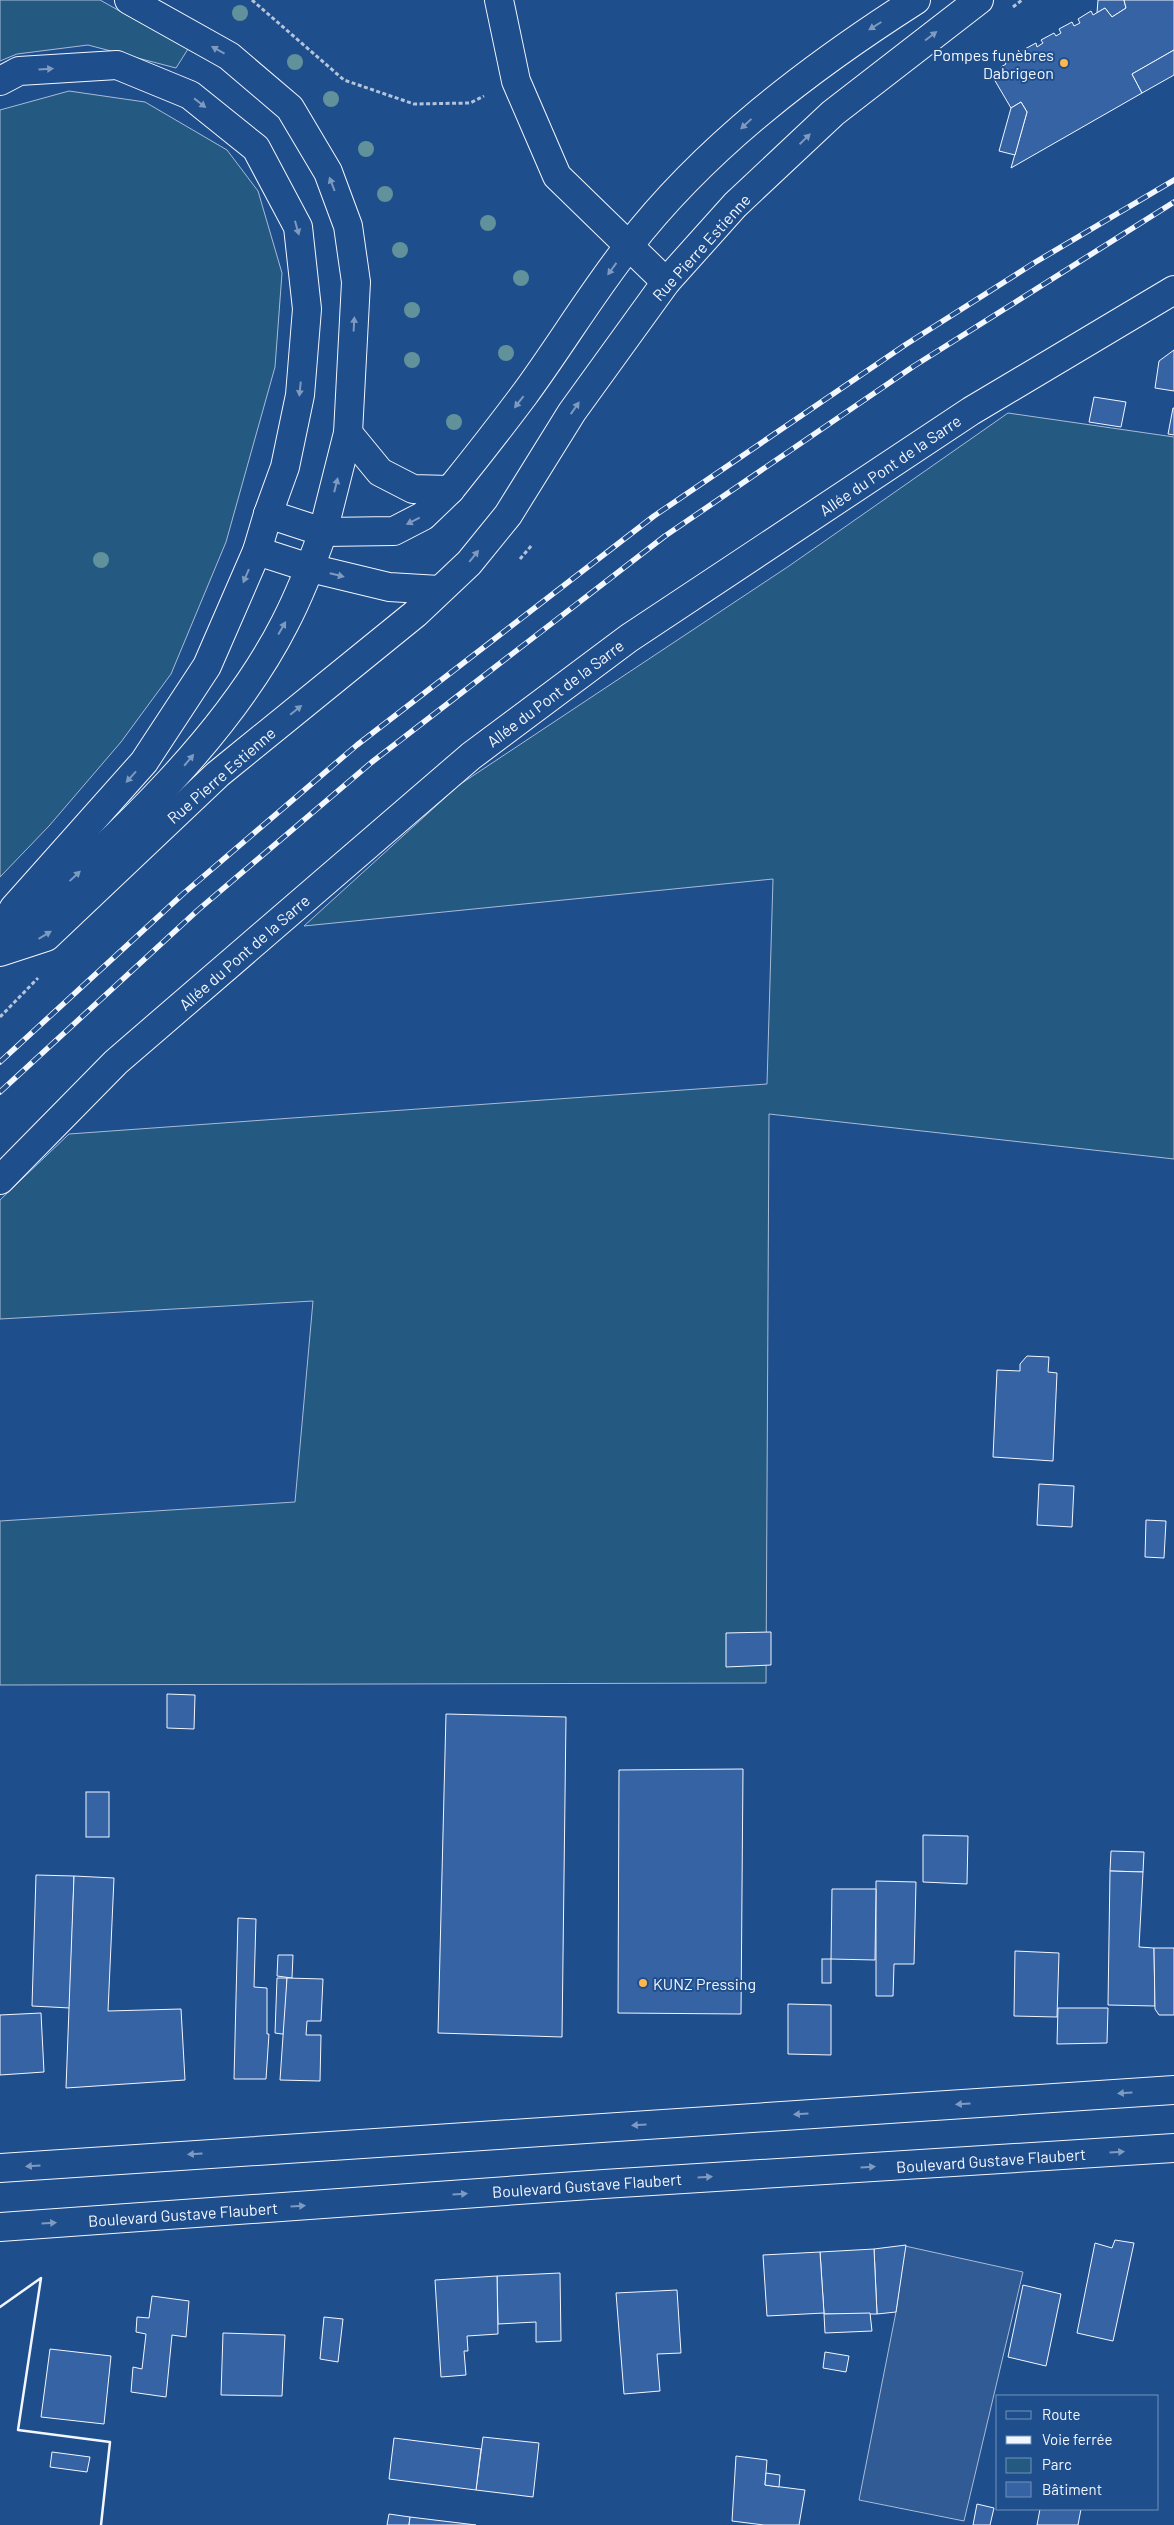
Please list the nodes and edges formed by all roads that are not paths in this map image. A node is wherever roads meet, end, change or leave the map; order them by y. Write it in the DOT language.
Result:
graph roads {
  1 [pos="129,0"];
  2 [pos="499,0"];
  3 [pos="916,0"];
  4 [pos="979,0"];
  5 [pos="0,81"];
  6 [pos="629,246"];
  7 [pos="666,282"];
  8 [pos="1174,290"];
  9 [pos="348,432"];
  10 [pos="450,490"];
  11 [pos="268,514"];
  12 [pos="323,532"];
  13 [pos="256,551"];
  14 [pos="310,568"];
  15 [pos="439,590"];
  16 [pos="0,932"];
  17 [pos="0,944"];
  18 [pos="0,952"];
  19 [pos="0,1180"];
  20 [pos="1174,2090"];
  21 [pos="1174,2148"];
  22 [pos="0,2168"];
  23 [pos="0,2227"];
  9 -- 1 [label="main road, Rue Pierre Estienne, one-way"];
  2 -- 6 [label="main road"];
  3 -- 6 [label="main road, one-way"];
  7 -- 4 [label="main road, Rue Pierre Estienne, one-way"];
  5 -- 11 [label="main road, one-way"];
  6 -- 7 [label="main road"];
  6 -- 10 [label="main road, one-way"];
  15 -- 7 [label="main road, Rue Pierre Estienne, one-way"];
  8 -- 19 [label="main road, Allée du Pont de la Sarre"];
  9 -- 10 [label="main road"];
  12 -- 9 [label="main road, Rue Pierre Estienne, one-way"];
  10 -- 12 [label="main road, one-way"];
  11 -- 12 [label="main road"];
  11 -- 13 [label="main road"];
  12 -- 14 [label="main road, Rue Pierre Estienne"];
  13 -- 14 [label="main road"];
  13 -- 16 [label="main road, one-way"];
  14 -- 15 [label="main road, one-way"];
  17 -- 14 [label="main road, Rue Pierre Estienne, one-way"];
  18 -- 15 [label="main road, Rue Pierre Estienne, one-way"];
  20 -- 22 [label="main road, one-way"];
  23 -- 21 [label="main road, Boulevard Gustave Flaubert, one-way"];
}
